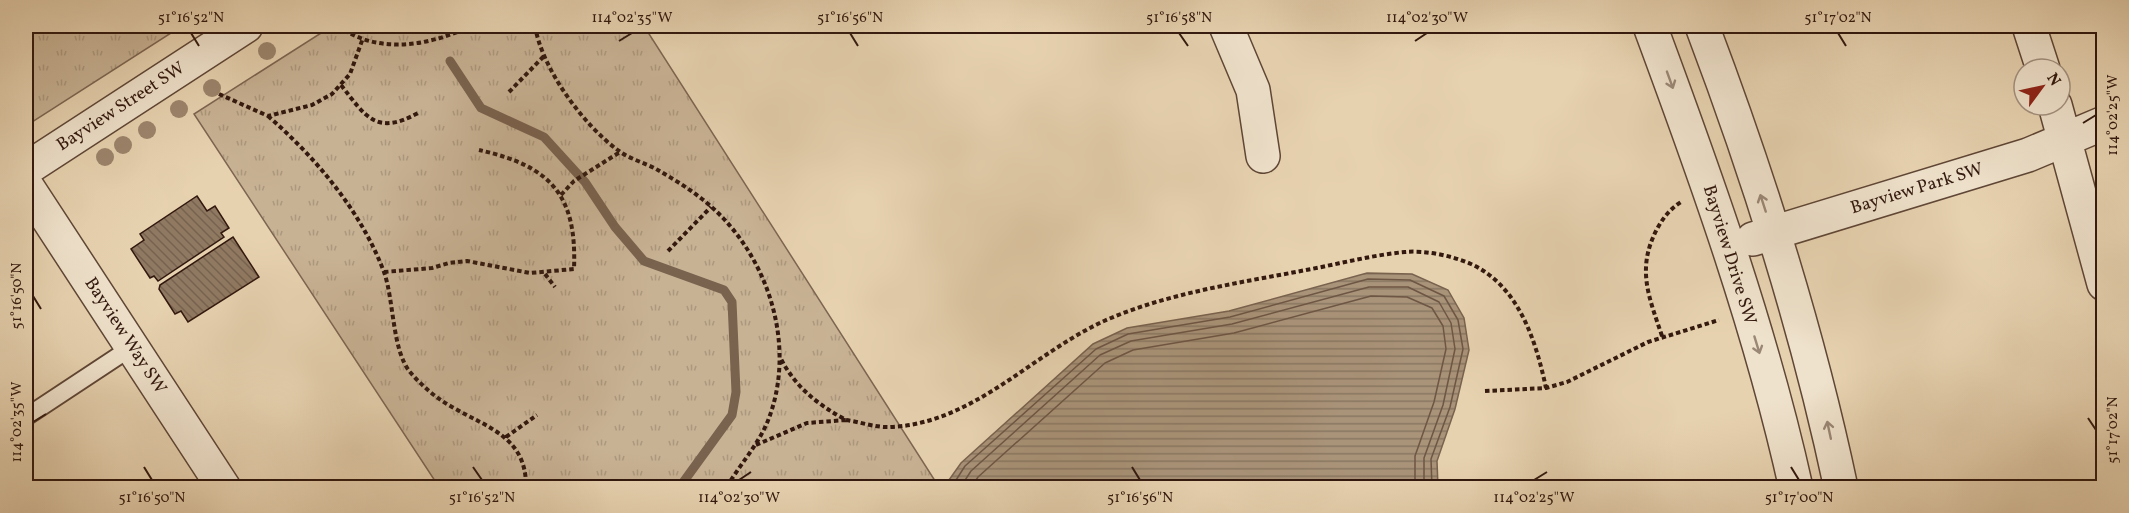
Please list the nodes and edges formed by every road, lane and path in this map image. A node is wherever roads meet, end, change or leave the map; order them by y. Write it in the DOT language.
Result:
graph roads {
  1 [pos="246,26"];
  2 [pos="338,26"];
  3 [pos="471,26"];
  4 [pos="535,26"];
  5 [pos="1226,26"];
  6 [pos="1650,26"];
  7 [pos="1702,26"];
  8 [pos="2029,26"];
  9 [pos="363,38"];
  10 [pos="544,56"];
  11 [pos="2039,57"];
  12 [pos="340,85"];
  13 [pos="509,92"];
  14 [pos="219,94"];
  15 [pos="418,112"];
  16 [pos="268,116"];
  17 [pos="2059,117"];
  18 [pos="2103,123"];
  19 [pos="2066,141"];
  20 [pos="479,150"];
  21 [pos="620,152"];
  22 [pos="1263,156"];
  23 [pos="26,169"];
  24 [pos="26,185"];
  25 [pos="1710,192"];
  26 [pos="561,195"];
  27 [pos="711,207"];
  28 [pos="1772,233"];
  29 [pos="1728,246"];
  30 [pos="668,251"];
  31 [pos="384,272"];
  32 [pos="545,273"];
  33 [pos="2103,284"];
  34 [pos="555,287"];
  35 [pos="1745,305"];
  36 [pos="1662,336"];
  37 [pos="132,347"];
  38 [pos="779,355"];
  39 [pos="1546,388"];
  40 [pos="1485,391"];
  41 [pos="537,415"];
  42 [pos="26,417"];
  43 [pos="846,420"];
  44 [pos="506,437"];
  45 [pos="755,445"];
  46 [pos="224,488"];
  47 [pos="526,488"];
  48 [pos="726,488"];
  49 [pos="1796,488"];
  50 [pos="1841,488"];
  1 -- 23 [label="street, Bayview Street SW"];
  2 -- 9 [label="path"];
  3 -- 9 [label="path"];
  4 -- 10 [label="path"];
  5 -- 22 [label="street"];
  6 -- 25 [label="street, Bayview Drive SW, one-way"];
  28 -- 7 [label="street, one-way"];
  8 -- 11 [label="street"];
  9 -- 12 [label="path"];
  10 -- 13 [label="path"];
  10 -- 21 [label="path"];
  12 -- 15 [label="path"];
  12 -- 16 [label="path"];
  14 -- 16 [label="path"];
  16 -- 31 [label="path"];
  17 -- 19 [label="street"];
  18 -- 19 [label="street, Bayview Park SW"];
  19 -- 28 [label="street, Bayview Park SW"];
  19 -- 33 [label="street"];
  20 -- 26 [label="path"];
  21 -- 26 [label="path"];
  21 -- 27 [label="path"];
  24 -- 37 [label="street, Bayview Way SW"];
  25 -- 29 [label="street, Bayview Drive SW"];
  25 -- 36 [label="path"];
  26 -- 32 [label="path"];
  27 -- 30 [label="path"];
  27 -- 38 [label="path"];
  28 -- 29 [label="street, Bayview Park SW"];
  50 -- 28 [label="street, one-way"];
  29 -- 35 [label="street, Bayview Drive SW"];
  31 -- 32 [label="path"];
  31 -- 44 [label="path"];
  32 -- 34 [label="path"];
  35 -- 36 [label="path"];
  35 -- 49 [label="street, Bayview Drive SW, one-way"];
  36 -- 39 [label="path"];
  37 -- 42 [label="lane"];
  37 -- 46 [label="street, Bayview Way SW"];
  38 -- 43 [label="path"];
  38 -- 45 [label="path"];
  39 -- 40 [label="path"];
  39 -- 43 [label="path"];
  41 -- 44 [label="path"];
  43 -- 45 [label="path"];
  44 -- 47 [label="path"];
  45 -- 48 [label="path"];
}
